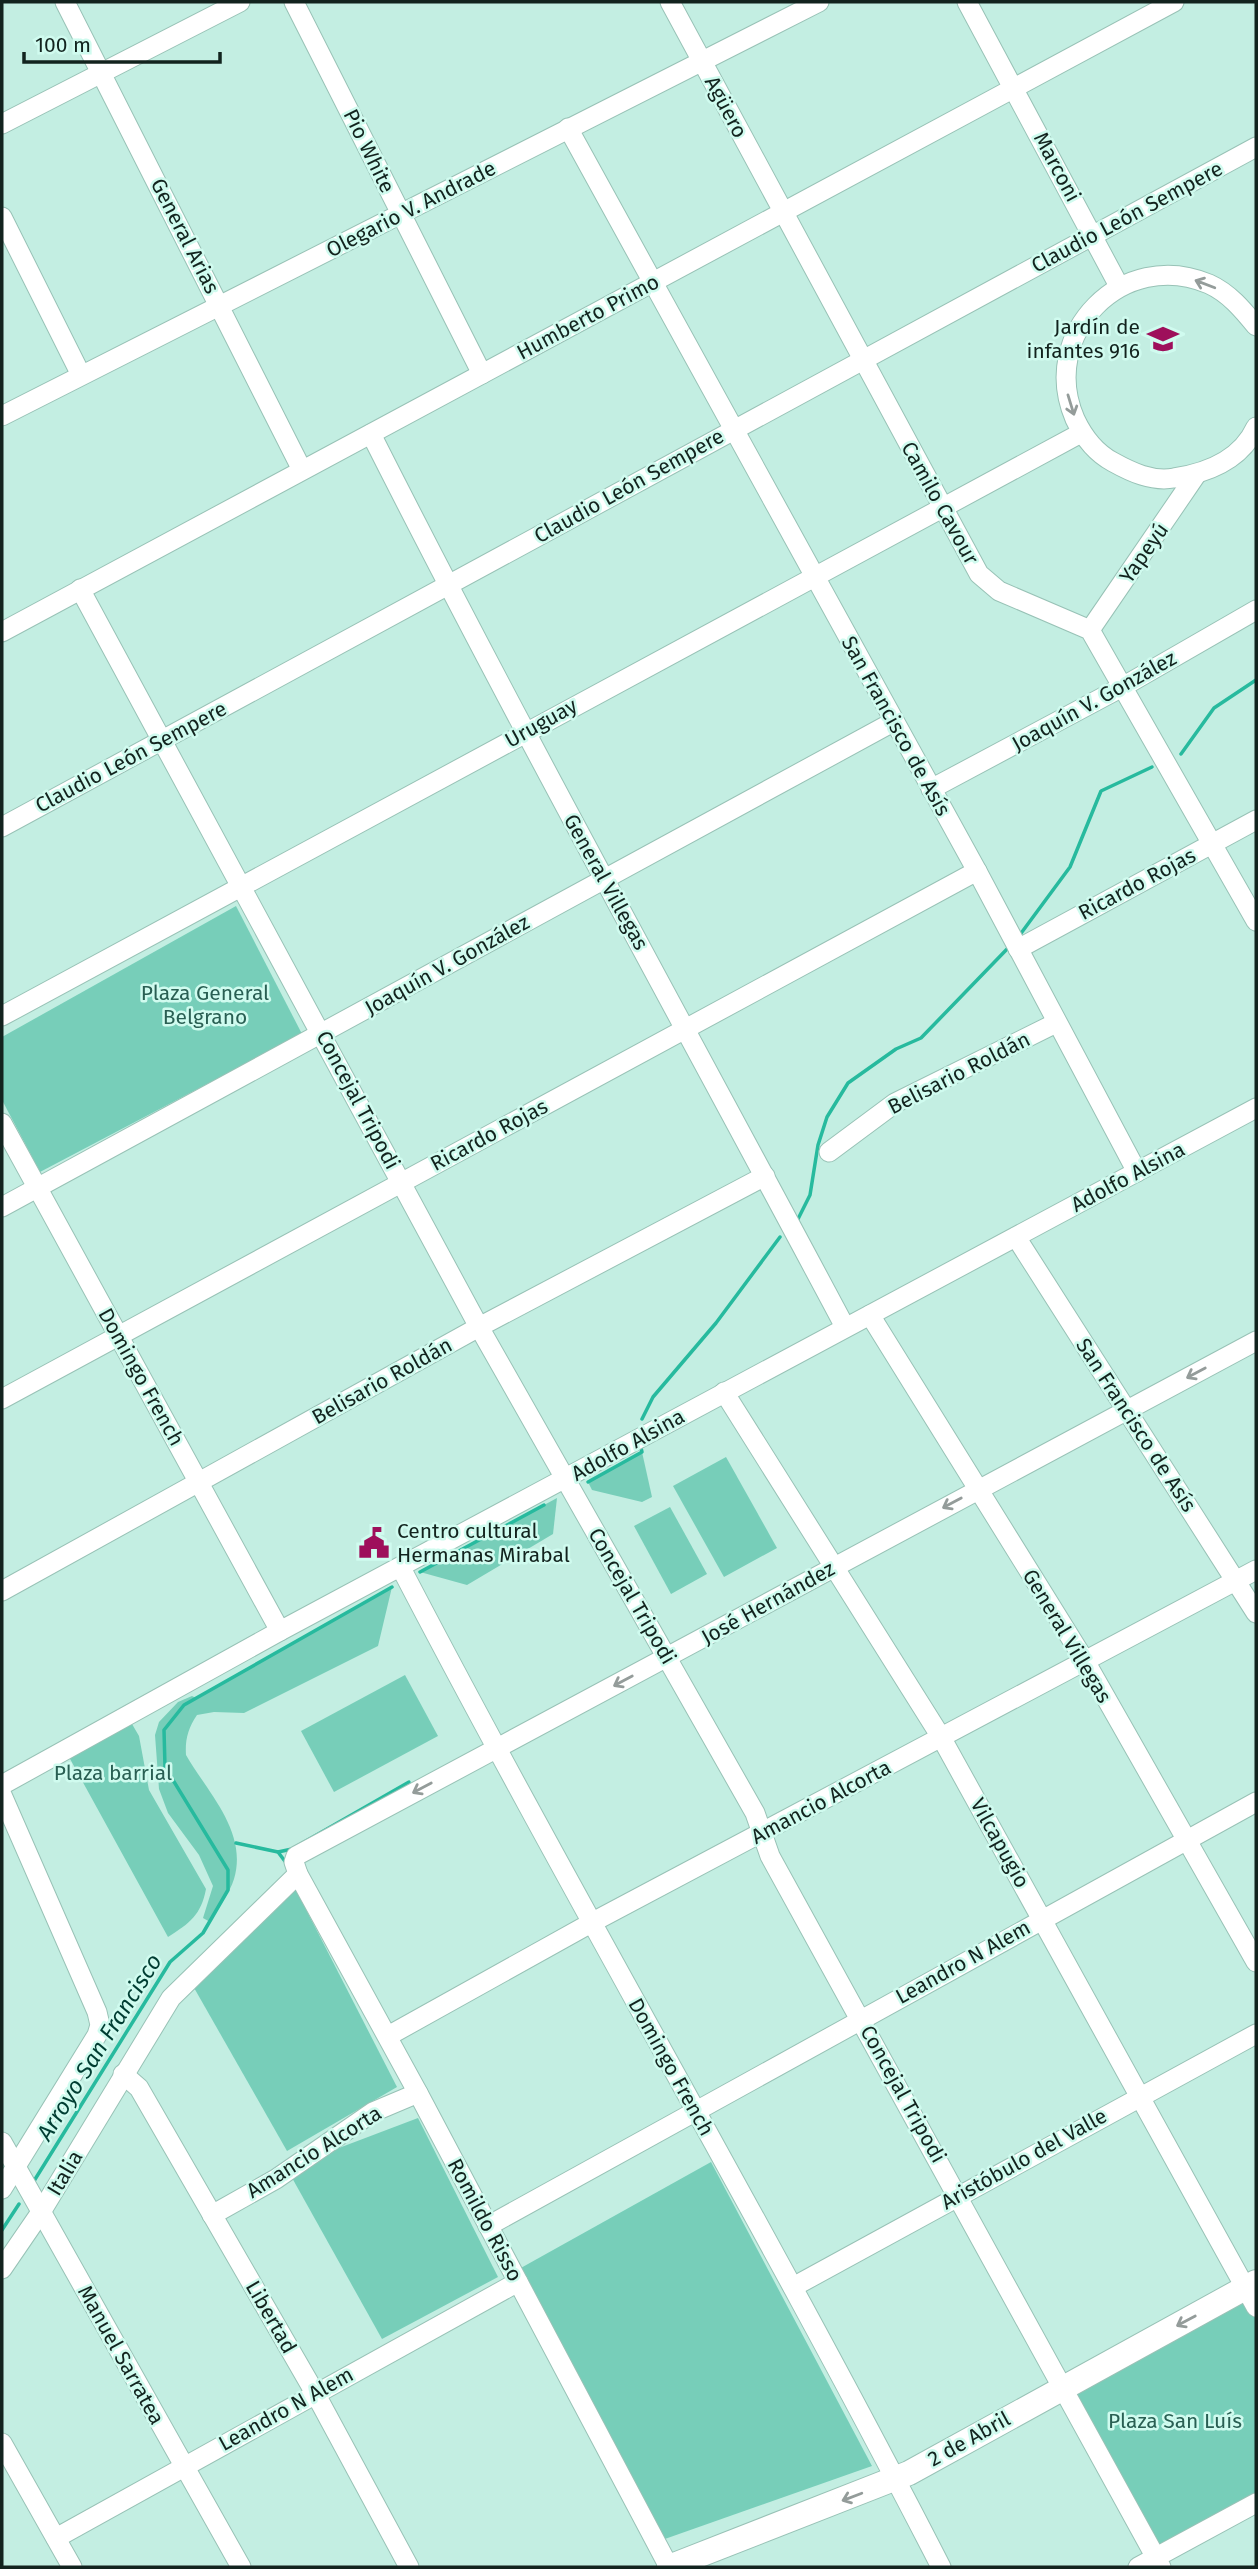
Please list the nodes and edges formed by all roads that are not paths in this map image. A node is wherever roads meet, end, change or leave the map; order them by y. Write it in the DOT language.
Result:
graph roads {
  1 [pos="65,2"];
  2 [pos="240,2"];
  3 [pos="295,2"];
  4 [pos="670,2"];
  5 [pos="820,2"];
  6 [pos="967,2"];
  7 [pos="1174,2"];
  8 [pos="702,62"];
  9 [pos="101,72"];
  10 [pos="1013,86"];
  11 [pos="2,124"];
  12 [pos="568,128"];
  13 [pos="1256,147"];
  14 [pos="782,211"];
  15 [pos="401,215"];
  16 [pos="2,216"];
  17 [pos="1093,235"];
  18 [pos="651,282"];
  19 [pos="1119,286"];
  20 [pos="221,306"];
  21 [pos="1256,327"];
  22 [pos="862,360"];
  23 [pos="482,374"];
  24 [pos="81,376"];
  25 [pos="2,416"];
  26 [pos="1256,427"];
  27 [pos="734,428"];
  28 [pos="1082,433"];
  29 [pos="371,434"];
  30 [pos="1248,453"];
  31 [pos="302,470"];
  32 [pos="1196,475"];
  33 [pos="943,509"];
  34 [pos="813,576"];
  35 [pos="447,585"];
  36 [pos="80,589"];
  37 [pos="1256,610"];
  38 [pos="1090,631"];
  39 [pos="2,632"];
  40 [pos="1124,687"];
  41 [pos="893,722"];
  42 [pos="524,732"];
  43 [pos="163,740"];
  44 [pos="931,789"];
  45 [pos="1256,820"];
  46 [pos="2,827"];
  47 [pos="1214,843"];
  48 [pos="977,872"];
  49 [pos="603,879"];
  50 [pos="242,888"];
  51 [pos="1256,921"];
  52 [pos="1015,943"];
  53 [pos="2,1016"];
  54 [pos="1056,1023"];
  55 [pos="687,1028"];
  56 [pos="323,1033"];
  57 [pos="1256,1108"];
  58 [pos="2,1123"];
  59 [pos="830,1152"];
  60 [pos="1137,1172"];
  61 [pos="765,1176"];
  62 [pos="401,1182"];
  63 [pos="37,1189"];
  64 [pos="2,1207"];
  65 [pos="1016,1237"];
  66 [pos="870,1315"];
  67 [pos="479,1327"];
  68 [pos="845,1327"];
  69 [pos="119,1336"];
  70 [pos="1256,1341"];
  71 [pos="723,1392"];
  72 [pos="2,1399"];
  73 [pos="1126,1411"];
  74 [pos="565,1480"];
  75 [pos="198,1483"];
  76 [pos="976,1489"];
  77 [pos="833,1567"];
  78 [pos="401,1568"];
  79 [pos="1256,1570"];
  80 [pos="1236,1581"];
  81 [pos="2,1591"];
  82 [pos="1256,1613"];
  83 [pos="280,1631"];
  84 [pos="667,1658"];
  85 [pos="1085,1661"];
  86 [pos="941,1737"];
  87 [pos="495,1749"];
  88 [pos="2,1784"];
  89 [pos="2,1795"];
  90 [pos="1256,1802"];
  91 [pos="762,1834"];
  92 [pos="1186,1840"];
  93 [pos="298,1874"];
  94 [pos="1042,1918"];
  95 [pos="591,1923"];
  96 [pos="1256,1962"];
  97 [pos="862,2019"];
  98 [pos="1256,2034"];
  99 [pos="388,2036"];
  100 [pos="123,2074"];
  101 [pos="418,2093"];
  102 [pos="1138,2096"];
  103 [pos="695,2110"];
  104 [pos="2,2142"];
  105 [pos="20,2173"];
  106 [pos="2,2189"];
  107 [pos="958,2195"];
  108 [pos="39,2208"];
  109 [pos="212,2215"];
  110 [pos="488,2226"];
  111 [pos="2,2269"];
  112 [pos="519,2282"];
  113 [pos="793,2287"];
  114 [pos="1253,2292"];
  115 [pos="1064,2386"];
  116 [pos="315,2393"];
  117 [pos="2,2443"];
  118 [pos="184,2467"];
  119 [pos="896,2479"];
  120 [pos="1256,2503"];
  121 [pos="56,2538"];
  122 [pos="1158,2562"];
  123 [pos="72,2567"];
  124 [pos="240,2567"];
  125 [pos="409,2567"];
  126 [pos="669,2567"];
  127 [pos="941,2567"];
  128 [pos="1138,2567"];
  1 -- 9 [label="street, General Arias"];
  2 -- 9 [label="street"];
  3 -- 15 [label="street, Pio White"];
  4 -- 8 [label="street, Agüero"];
  5 -- 8 [label="street, Olegario V. Andrade"];
  6 -- 10 [label="street, Marconi"];
  7 -- 10 [label="street, Humberto Primo"];
  8 -- 12 [label="street, Olegario V. Andrade"];
  8 -- 14 [label="street, Agüero"];
  9 -- 11 [label="street"];
  9 -- 20 [label="street, General Arias"];
  10 -- 14 [label="street, Humberto Primo"];
  10 -- 17 [label="street, Marconi"];
  12 -- 15 [label="street, Olegario V. Andrade"];
  12 -- 18 [label="street, San Francisco de Asís"];
  13 -- 17 [label="street, Claudio León Sempere"];
  14 -- 18 [label="street, Humberto Primo"];
  14 -- 22 [label="street, Camilo Cavour"];
  15 -- 20 [label="street, Olegario V. Andrade"];
  15 -- 23 [label="street, Pio White"];
  16 -- 24 [label="street"];
  17 -- 19 [label="street, Marconi"];
  17 -- 22 [label="street, Claudio León Sempere"];
  18 -- 23 [label="street, Humberto Primo"];
  18 -- 27 [label="street, San Francisco de Asís"];
  21 -- 19 [label="street, one-way"];
  19 -- 28 [label="street, one-way"];
  20 -- 24 [label="street, Olegario V. Andrade"];
  20 -- 31 [label="street, General Arias"];
  22 -- 27 [label="street, Claudio León Sempere"];
  22 -- 33 [label="street, Camilo Cavour"];
  23 -- 29 [label="street, Humberto Primo"];
  24 -- 25 [label="street, Olegario V. Andrade"];
  26 -- 30 [label="street"];
  27 -- 34 [label="street, San Francisco de Asís"];
  27 -- 35 [label="street, Claudio León Sempere"];
  28 -- 32 [label="street"];
  28 -- 33 [label="street, Uruguay"];
  29 -- 31 [label="street, Humberto Primo"];
  29 -- 35 [label="street, General Villegas"];
  30 -- 32 [label="street"];
  31 -- 36 [label="street, Humberto Primo"];
  32 -- 38 [label="street, Yapeyú"];
  33 -- 34 [label="street, Uruguay"];
  33 -- 38 [label="street, Camilo Cavour"];
  34 -- 41 [label="street, San Francisco de Asís"];
  34 -- 42 [label="street, Uruguay"];
  35 -- 42 [label="street, General Villegas"];
  35 -- 43 [label="street, Claudio León Sempere"];
  36 -- 39 [label="street, Humberto Primo"];
  36 -- 43 [label="street, Concejal Tripodi"];
  37 -- 40 [label="street, Joaquín V. González"];
  38 -- 40 [label="street"];
  40 -- 44 [label="street, Joaquín V. González"];
  40 -- 47 [label="street"];
  41 -- 44 [label="street, San Francisco de Asís"];
  41 -- 49 [label="street, Joaquín V. González"];
  42 -- 49 [label="street, General Villegas"];
  42 -- 50 [label="street, Uruguay"];
  43 -- 46 [label="street, Claudio León Sempere"];
  43 -- 50 [label="street, Concejal Tripodi"];
  44 -- 48 [label="street, San Francisco de Asís"];
  45 -- 47 [label="street, Ricardo Rojas"];
  47 -- 51 [label="street"];
  47 -- 52 [label="street, Ricardo Rojas"];
  48 -- 52 [label="street, San Francisco de Asís"];
  48 -- 55 [label="street, Ricardo Rojas"];
  49 -- 55 [label="street, General Villegas"];
  49 -- 56 [label="street, Joaquín V. González"];
  50 -- 53 [label="street, Uruguay"];
  50 -- 56 [label="street, Concejal Tripodi"];
  52 -- 54 [label="street, San Francisco de Asís"];
  54 -- 59 [label="street, Belisario Roldán"];
  54 -- 60 [label="street, San Francisco de Asís"];
  55 -- 61 [label="street, General Villegas"];
  55 -- 62 [label="street, Ricardo Rojas"];
  56 -- 62 [label="street, Concejal Tripodi"];
  56 -- 63 [label="street, Joaquín V. González"];
  57 -- 60 [label="street, Adolfo Alsina"];
  58 -- 63 [label="street, Domingo French"];
  60 -- 65 [label="street, Adolfo Alsina"];
  61 -- 67 [label="street, Belisario Roldán"];
  61 -- 68 [label="street, General Villegas"];
  62 -- 67 [label="street, Concejal Tripodi"];
  62 -- 69 [label="street, Ricardo Rojas"];
  63 -- 64 [label="street, Joaquín V. González"];
  63 -- 69 [label="street, Domingo French"];
  65 -- 66 [label="street, Adolfo Alsina"];
  65 -- 73 [label="street, San Francisco de Asís"];
  66 -- 68 [label="street, Adolfo Alsina"];
  66 -- 76 [label="street, General Villegas"];
  67 -- 74 [label="street, Concejal Tripodi"];
  67 -- 75 [label="street, Belisario Roldán"];
  68 -- 71 [label="street, Adolfo Alsina"];
  69 -- 72 [label="street, Ricardo Rojas"];
  69 -- 75 [label="street, Domingo French"];
  70 -- 73 [label="street, José Hernández, one-way"];
  71 -- 74 [label="street, Adolfo Alsina"];
  71 -- 77 [label="street, Vilcapugio"];
  73 -- 76 [label="street, José Hernández"];
  73 -- 80 [label="street, San Francisco de Asís"];
  74 -- 78 [label="street, Adolfo Alsina"];
  74 -- 84 [label="street, Concejal Tripodi"];
  75 -- 81 [label="street, Belisario Roldán"];
  75 -- 83 [label="street, Domingo French"];
  76 -- 77 [label="street, José Hernández, one-way"];
  76 -- 85 [label="street, General Villegas"];
  77 -- 84 [label="street, José Hernández"];
  77 -- 86 [label="street, Vilcapugio"];
  78 -- 83 [label="street, Adolfo Alsina"];
  78 -- 87 [label="street, Domingo French"];
  79 -- 80 [label="street, Amancio Alcorta"];
  80 -- 82 [label="street, San Francisco de Asís"];
  80 -- 85 [label="street, Amancio Alcorta"];
  83 -- 88 [label="street, Adolfo Alsina"];
  84 -- 87 [label="street, José Hernández, one-way"];
  84 -- 91 [label="street, Concejal Tripodi"];
  85 -- 86 [label="street, Amancio Alcorta"];
  85 -- 92 [label="street, General Villegas"];
  86 -- 91 [label="street, Amancio Alcorta"];
  86 -- 94 [label="street, Vilcapugio"];
  87 -- 93 [label="street, José Hernández, one-way"];
  87 -- 95 [label="street, Domingo French"];
  89 -- 105 [label="street"];
  90 -- 92 [label="street, Leandro N Alem"];
  91 -- 95 [label="street, Amancio Alcorta"];
  91 -- 97 [label="street, Concejal Tripodi"];
  92 -- 94 [label="street, Leandro N Alem"];
  92 -- 96 [label="street, General Villegas"];
  93 -- 99 [label="street, Romildo Risso"];
  93 -- 100 [label="street, Italia"];
  94 -- 97 [label="street, Leandro N Alem"];
  94 -- 102 [label="street, Vilcapugio"];
  95 -- 99 [label="street, Amancio Alcorta"];
  95 -- 103 [label="street, Domingo French"];
  97 -- 103 [label="street, Leandro N Alem"];
  97 -- 107 [label="street, Concejal Tripodi"];
  98 -- 102 [label="street, Aristóbulo del Valle"];
  99 -- 101 [label="street, Romildo Risso"];
  100 -- 108 [label="street, Italia"];
  100 -- 109 [label="street, Libertad"];
  101 -- 109 [label="street, Amancio Alcorta"];
  101 -- 110 [label="street, Romildo Risso"];
  102 -- 107 [label="street, Aristóbulo del Valle"];
  102 -- 114 [label="street, Vilcapugio"];
  103 -- 110 [label="street, Leandro N Alem"];
  103 -- 113 [label="street, Domingo French"];
  104 -- 105 [label="street, Manuel Sarratea"];
  105 -- 106 [label="street"];
  105 -- 108 [label="street, Manuel Sarratea"];
  107 -- 113 [label="street, Aristóbulo del Valle"];
  107 -- 115 [label="street, Concejal Tripodi"];
  108 -- 111 [label="street, Italia"];
  108 -- 118 [label="street, Manuel Sarratea"];
  109 -- 116 [label="street, Libertad"];
  110 -- 112 [label="street, Romildo Risso"];
  112 -- 116 [label="street, Leandro N Alem"];
  112 -- 126 [label="street, Romildo Risso"];
  113 -- 119 [label="street, Domingo French"];
  114 -- 115 [label="main road, 2 de Abril, one-way"];
  115 -- 119 [label="main road, 2 de Abril"];
  115 -- 122 [label="street, Concejal Tripodi"];
  116 -- 118 [label="street, Leandro N Alem"];
  116 -- 125 [label="street, Libertad"];
  117 -- 121 [label="street"];
  118 -- 121 [label="street, Leandro N Alem"];
  118 -- 124 [label="street, Manuel Sarratea"];
  119 -- 126 [label="main road, 2 de Abril, one-way"];
  119 -- 127 [label="street, Domingo French"];
  120 -- 122 [label="street"];
  121 -- 123 [label="street"];
  122 -- 128 [label="street"];
}
